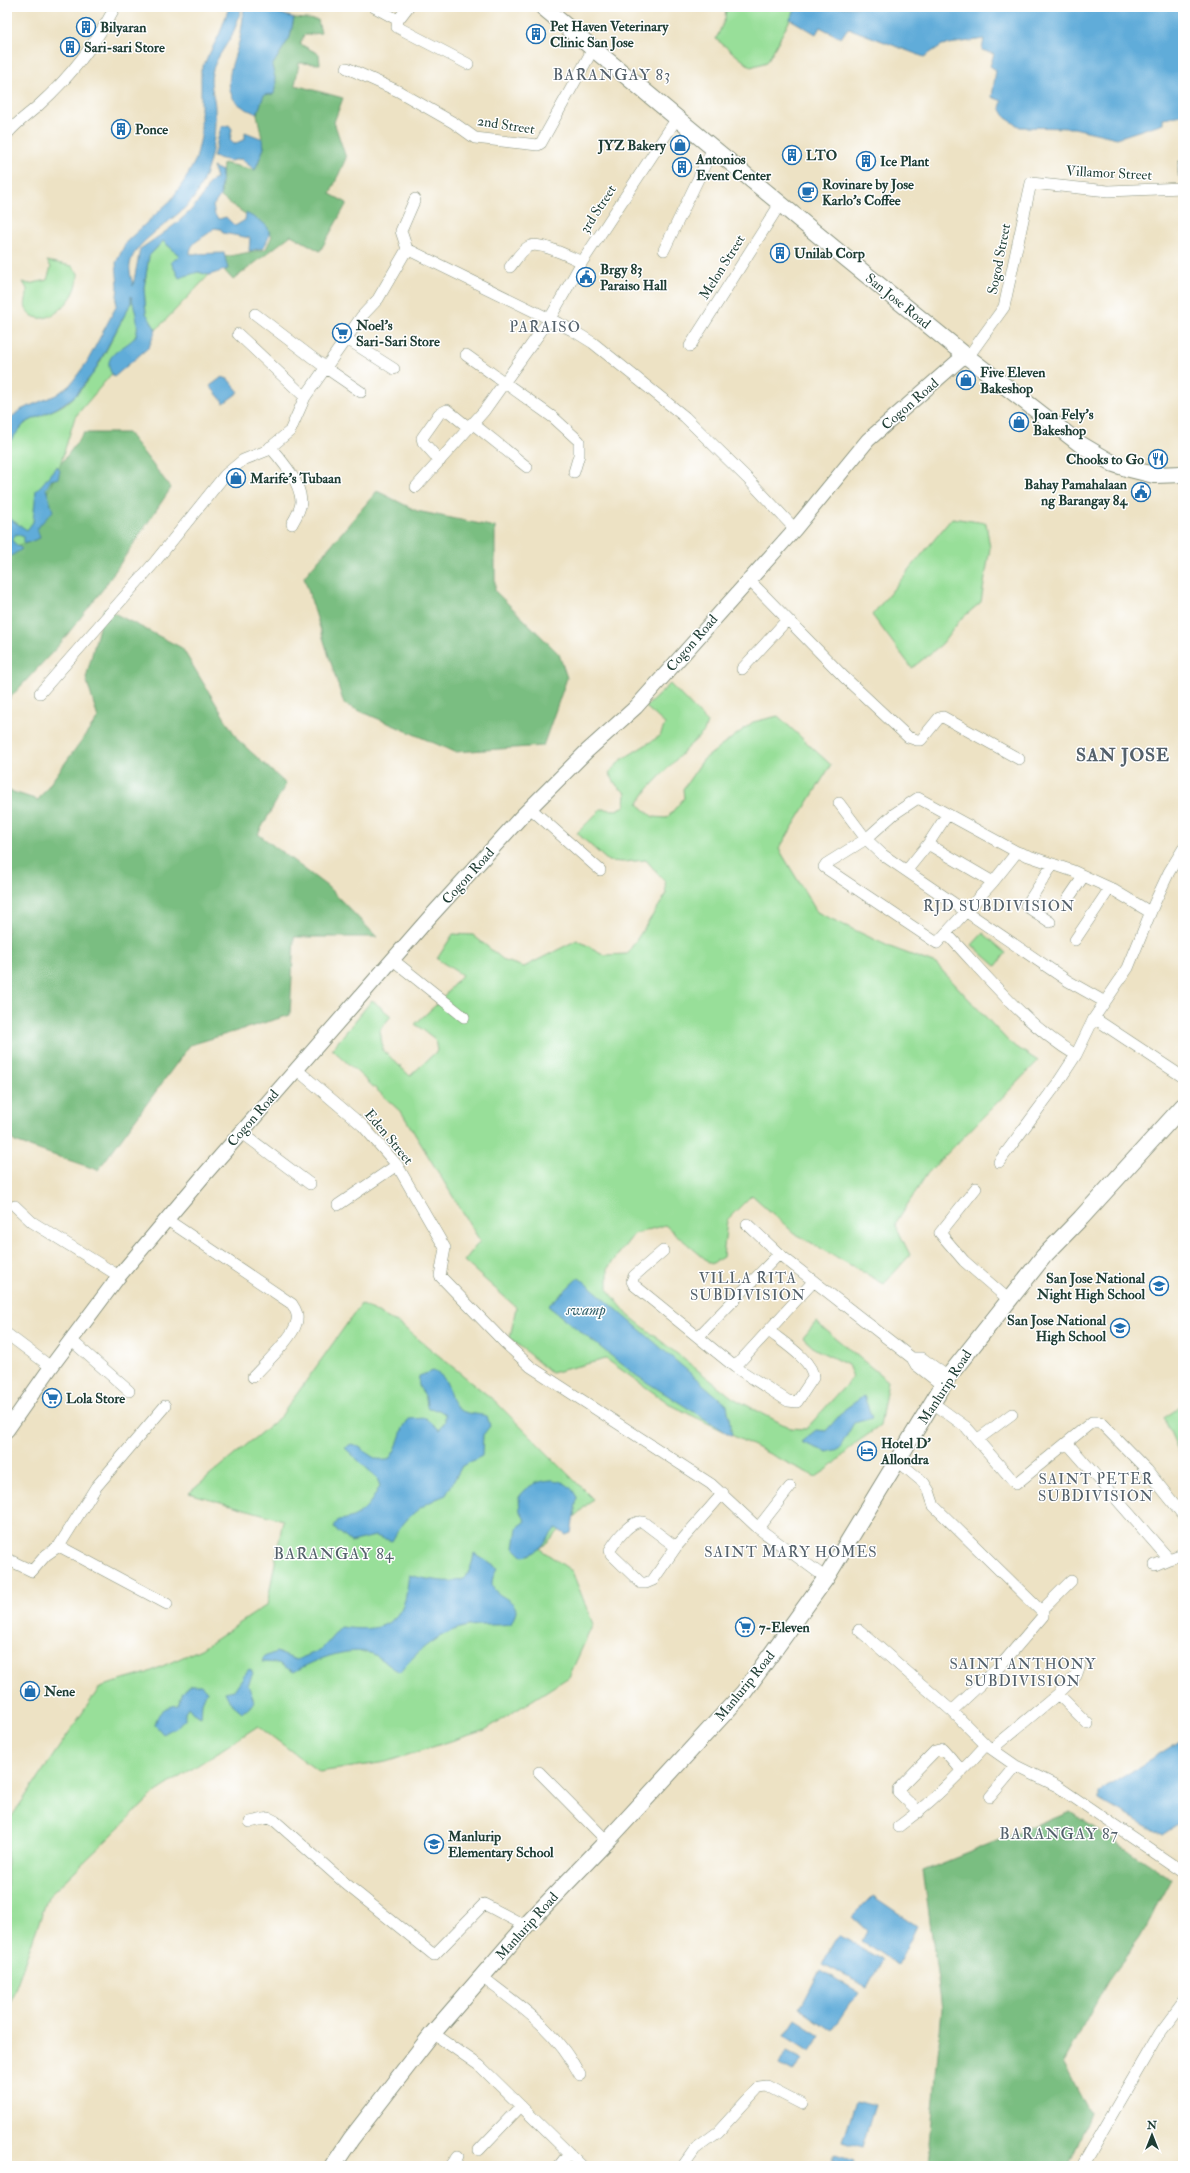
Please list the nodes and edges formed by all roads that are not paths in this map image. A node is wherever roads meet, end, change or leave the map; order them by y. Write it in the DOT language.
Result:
graph roads {
  1 [pos="115,7"];
  2 [pos="374,7"];
  3 [pos="408,7"];
  4 [pos="543,7"];
  5 [pos="398,20"];
  6 [pos="593,49"];
  7 [pos="468,64"];
  8 [pos="347,68"];
  9 [pos="677,118"];
  10 [pos="7,134"];
  11 [pos="713,148"];
  12 [pos="1182,166"];
  13 [pos="1183,179"];
  14 [pos="1033,183"];
  15 [pos="1183,188"];
  16 [pos="415,199"];
  17 [pos="780,204"];
  18 [pos="407,249"];
  19 [pos="664,250"];
  20 [pos="582,262"];
  21 [pos="510,267"];
  22 [pos="255,314"];
  23 [pos="549,320"];
  24 [pos="238,334"];
  25 [pos="347,339"];
  26 [pos="690,346"];
  27 [pos="466,355"];
  28 [pos="966,356"];
  29 [pos="326,368"];
  30 [pos="394,369"];
  31 [pos="505,381"];
  32 [pos="360,392"];
  33 [pos="305,397"];
  34 [pos="470,425"];
  35 [pos="270,447"];
  36 [pos="440,461"];
  37 [pos="527,468"];
  38 [pos="574,472"];
  39 [pos="1183,474"];
  40 [pos="416,487"];
  41 [pos="292,524"];
  42 [pos="794,529"];
  43 [pos="748,579"];
  44 [pos="787,620"];
  45 [pos="742,669"];
  46 [pos="40,693"];
  47 [pos="1019,759"];
  48 [pos="839,803"];
  49 [pos="530,808"];
  50 [pos="947,815"];
  51 [pos="866,839"];
  52 [pos="928,844"];
  53 [pos="1183,849"];
  54 [pos="1017,852"];
  55 [pos="1053,864"];
  56 [pos="600,870"];
  57 [pos="907,870"];
  58 [pos="1083,877"];
  59 [pos="993,882"];
  60 [pos="1110,888"];
  61 [pos="1068,899"];
  62 [pos="965,911"];
  63 [pos="1150,912"];
  64 [pos="1050,922"];
  65 [pos="946,933"];
  66 [pos="1075,940"];
  67 [pos="393,960"];
  68 [pos="1105,1002"];
  69 [pos="464,1017"];
  70 [pos="1094,1018"];
  71 [pos="1076,1056"];
  72 [pos="296,1069"];
  73 [pos="1183,1077"];
  74 [pos="1183,1106"];
  75 [pos="241,1132"];
  76 [pos="999,1162"];
  77 [pos="396,1166"];
  78 [pos="310,1184"];
  79 [pos="976,1188"];
  80 [pos="338,1205"];
  81 [pos="16,1206"];
  82 [pos="166,1219"];
  83 [pos="747,1224"];
  84 [pos="663,1251"];
  85 [pos="779,1254"];
  86 [pos="119,1276"];
  87 [pos="814,1282"];
  88 [pos="1008,1299"];
  89 [pos="769,1331"];
  90 [pos="7,1334"];
  91 [pos="698,1337"];
  92 [pos="71,1340"];
  93 [pos="51,1367"];
  94 [pos="735,1367"];
  95 [pos="253,1377"];
  96 [pos="945,1382"];
  97 [pos="129,1391"];
  98 [pos="933,1403"];
  99 [pos="165,1406"];
  100 [pos="1012,1414"];
  101 [pos="7,1430"];
  102 [pos="977,1440"];
  103 [pos="1068,1444"];
  104 [pos="898,1461"];
  105 [pos="790,1487"];
  106 [pos="723,1493"];
  107 [pos="1183,1515"];
  108 [pos="758,1528"];
  109 [pos="59,1546"];
  110 [pos="676,1547"];
  111 [pos="1183,1554"];
  112 [pos="1169,1558"];
  113 [pos="7,1560"];
  114 [pos="1155,1565"];
  115 [pos="826,1578"];
  116 [pos="1071,1581"];
  117 [pos="167,1604"];
  118 [pos="1042,1610"];
  119 [pos="859,1630"];
  120 [pos="1080,1665"];
  121 [pos="1058,1694"];
  122 [pos="952,1711"];
  123 [pos="1088,1724"];
  124 [pos="989,1747"];
  125 [pos="1016,1766"];
  126 [pos="962,1771"];
  127 [pos="539,1772"];
  128 [pos="990,1797"];
  129 [pos="919,1812"];
  130 [pos="250,1822"];
  131 [pos="898,1827"];
  132 [pos="607,1841"];
  133 [pos="1183,1872"];
  134 [pos="526,1926"];
  135 [pos="482,1977"];
  136 [pos="1183,2001"];
  137 [pos="433,2033"];
  138 [pos="580,2075"];
  139 [pos="802,2104"];
  140 [pos="521,2106"];
  141 [pos="479,2150"];
  142 [pos="569,2153"];
  143 [pos="458,2156"];
  144 [pos="333,2166"];
  145 [pos="451,2166"];
  146 [pos="559,2166"];
  147 [pos="582,2166"];
  148 [pos="683,2166"];
  149 [pos="1082,2166"];
  1 -- 10 [label="street"];
  2 -- 5 [label="street"];
  3 -- 5 [label="street"];
  4 -- 6 [label="main road, San Jose Road"];
  5 -- 7 [label="street"];
  6 -- 8 [label="street, 2nd Street"];
  6 -- 9 [label="main road, San Jose Road"];
  9 -- 11 [label="main road, San Jose Road"];
  9 -- 20 [label="street, 3rd Street"];
  11 -- 17 [label="main road, San Jose Road"];
  11 -- 19 [label="street"];
  12 -- 13 [label="street"];
  14 -- 15 [label="street, Villamor Street"];
  14 -- 28 [label="street, Sogod Street"];
  16 -- 18 [label="street"];
  17 -- 26 [label="street, Melon Street"];
  17 -- 28 [label="main road, San Jose Road"];
  18 -- 23 [label="street"];
  18 -- 25 [label="street"];
  20 -- 21 [label="street"];
  20 -- 23 [label="street, 3rd Street"];
  22 -- 29 [label="street"];
  23 -- 31 [label="street, 3rd Street"];
  23 -- 42 [label="street"];
  24 -- 33 [label="street"];
  25 -- 29 [label="street"];
  25 -- 30 [label="street"];
  27 -- 31 [label="street"];
  28 -- 39 [label="main road, San Jose Road"];
  28 -- 42 [label="street, Cogon Road"];
  29 -- 32 [label="street"];
  29 -- 33 [label="street"];
  31 -- 34 [label="street, 3rd Street"];
  31 -- 38 [label="street"];
  33 -- 35 [label="street"];
  34 -- 36 [label="street, 3rd Street"];
  34 -- 36 [label="street"];
  34 -- 37 [label="street"];
  35 -- 41 [label="street"];
  35 -- 46 [label="street"];
  36 -- 40 [label="street, 3rd Street"];
  42 -- 43 [label="street, Cogon Road"];
  43 -- 44 [label="street"];
  43 -- 49 [label="street, Cogon Road"];
  44 -- 45 [label="street"];
  44 -- 47 [label="street"];
  48 -- 51 [label="street"];
  49 -- 56 [label="street"];
  49 -- 67 [label="street, Cogon Road"];
  50 -- 51 [label="street"];
  50 -- 52 [label="street"];
  50 -- 54 [label="street"];
  51 -- 57 [label="street"];
  51 -- 65 [label="street"];
  52 -- 57 [label="street"];
  52 -- 59 [label="street"];
  53 -- 63 [label="street"];
  54 -- 55 [label="street"];
  54 -- 59 [label="street"];
  55 -- 58 [label="street"];
  55 -- 64 [label="street"];
  57 -- 62 [label="street"];
  58 -- 60 [label="street"];
  58 -- 61 [label="street"];
  59 -- 62 [label="street"];
  60 -- 63 [label="street"];
  60 -- 66 [label="street"];
  62 -- 65 [label="street"];
  62 -- 68 [label="street"];
  63 -- 68 [label="street"];
  65 -- 71 [label="street"];
  67 -- 69 [label="street"];
  67 -- 72 [label="street, Cogon Road"];
  68 -- 70 [label="street"];
  70 -- 71 [label="street"];
  70 -- 73 [label="street"];
  71 -- 76 [label="street"];
  72 -- 75 [label="street, Cogon Road"];
  72 -- 77 [label="street, Eden Street"];
  74 -- 88 [label="main road, Manlurip Road"];
  75 -- 78 [label="street"];
  75 -- 82 [label="street, Cogon Road"];
  77 -- 80 [label="street"];
  77 -- 106 [label="street, Eden Street"];
  79 -- 88 [label="street"];
  81 -- 86 [label="street"];
  82 -- 86 [label="street, Cogon Road"];
  82 -- 95 [label="street"];
  83 -- 85 [label="street"];
  84 -- 91 [label="street"];
  85 -- 87 [label="street"];
  85 -- 91 [label="street"];
  86 -- 92 [label="street, Cogon Road"];
  87 -- 89 [label="street"];
  87 -- 96 [label="street"];
  88 -- 96 [label="main road, Manlurip Road"];
  89 -- 94 [label="street"];
  89 -- 94 [label="street"];
  90 -- 93 [label="street"];
  91 -- 94 [label="street"];
  92 -- 93 [label="street, Cogon Road"];
  92 -- 97 [label="street"];
  93 -- 101 [label="street, Cogon Road"];
  96 -- 98 [label="main road, Manlurip Road"];
  98 -- 102 [label="street"];
  98 -- 104 [label="main road, Manlurip Road"];
  99 -- 109 [label="street"];
  100 -- 102 [label="street"];
  102 -- 103 [label="street"];
  103 -- 107 [label="street"];
  103 -- 112 [label="street"];
  104 -- 115 [label="main road, Manlurip Road"];
  104 -- 118 [label="street"];
  105 -- 108 [label="street"];
  106 -- 108 [label="street"];
  106 -- 110 [label="street"];
  108 -- 115 [label="street"];
  109 -- 113 [label="street"];
  109 -- 117 [label="street"];
  110 -- 110 [label="street"];
  111 -- 112 [label="street"];
  112 -- 114 [label="street"];
  115 -- 132 [label="main road, Manlurip Road"];
  116 -- 118 [label="street"];
  118 -- 122 [label="street"];
  119 -- 122 [label="street"];
  120 -- 121 [label="street"];
  121 -- 123 [label="street"];
  121 -- 124 [label="street"];
  122 -- 124 [label="street"];
  124 -- 125 [label="street"];
  124 -- 126 [label="street"];
  125 -- 128 [label="street"];
  125 -- 133 [label="street"];
  126 -- 129 [label="street"];
  126 -- 129 [label="street"];
  127 -- 132 [label="street"];
  129 -- 131 [label="street"];
  130 -- 134 [label="street"];
  132 -- 134 [label="main road, Manlurip Road"];
  134 -- 135 [label="main road, Manlurip Road"];
  135 -- 137 [label="main road, Manlurip Road"];
  135 -- 138 [label="street"];
  136 -- 149 [label="street"];
  137 -- 140 [label="street"];
  137 -- 144 [label="main road, Manlurip Road"];
  139 -- 148 [label="street"];
  140 -- 141 [label="street"];
  140 -- 142 [label="street"];
  142 -- 146 [label="street"];
  142 -- 147 [label="street"];
  143 -- 145 [label="street"];
}
